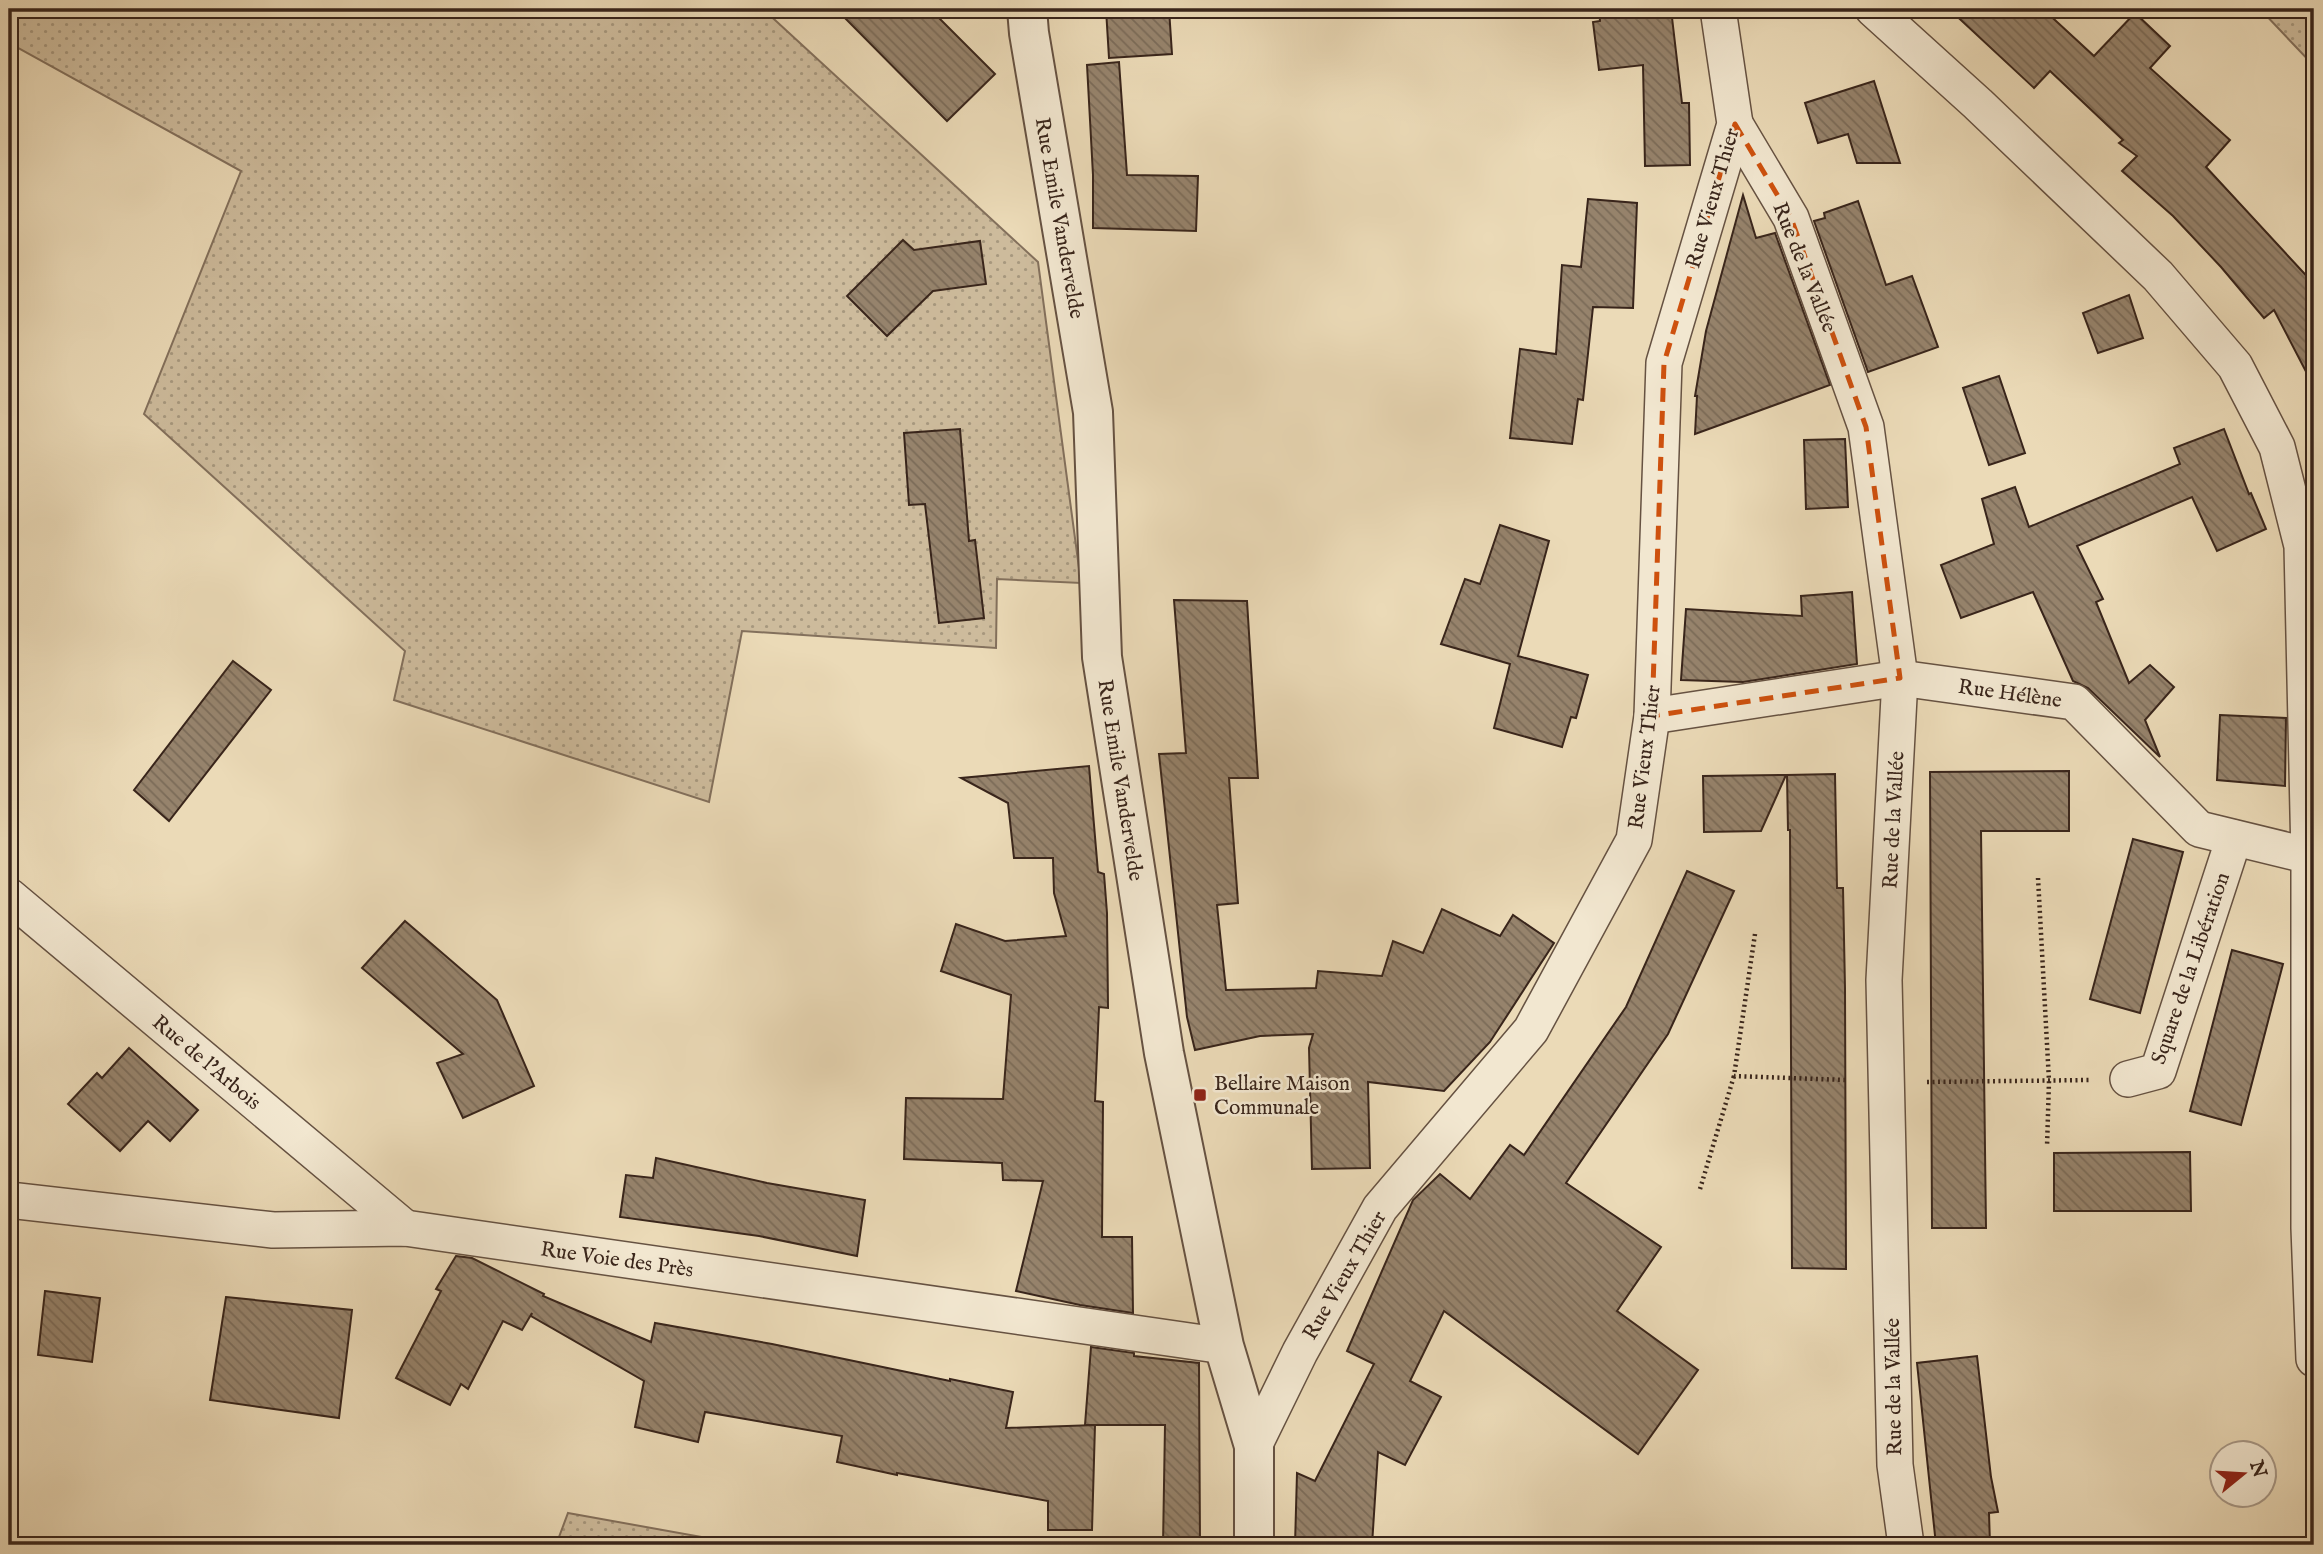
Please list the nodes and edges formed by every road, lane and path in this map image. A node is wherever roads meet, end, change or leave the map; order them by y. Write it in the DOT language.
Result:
graph roads {
  1 [pos="1027,9"];
  2 [pos="1718,9"];
  3 [pos="1875,11"];
  4 [pos="1735,124"];
  5 [pos="1900,678"];
  6 [pos="1652,716"];
  7 [pos="2234,838"];
  8 [pos="2312,857"];
  9 [pos="2038,878"];
  10 [pos="9,896"];
  11 [pos="1734,1076"];
  12 [pos="2128,1079"];
  13 [pos="2047,1147"];
  14 [pos="1700,1189"];
  15 [pos="9,1200"];
  16 [pos="405,1228"];
  17 [pos="1224,1346"];
  18 [pos="2314,1359"];
  19 [pos="1254,1446"];
  20 [pos="1254,1545"];
  21 [pos="1906,1545"];
  1 -- 17 [label="street, Rue Emile Vandervelde"];
  2 -- 4 [label="street, Rue Vieux Thier"];
  3 -- 8 [label="street"];
  4 -- 5 [label="street, Rue de la Vallée"];
  4 -- 6 [label="street, Rue Vieux Thier"];
  5 -- 6 [label="street, Rue Hélène"];
  5 -- 7 [label="street, Rue Hélène"];
  5 -- 21 [label="street, Rue de la Vallée"];
  6 -- 19 [label="street, Rue Vieux Thier"];
  7 -- 8 [label="street, Rue Hélène"];
  7 -- 12 [label="street, Square de la Libération"];
  8 -- 18 [label="street"];
  9 -- 13 [label="path"];
  10 -- 16 [label="street, Rue de l'Arbois"];
  11 -- 14 [label="path"];
  15 -- 16 [label="street, Rue Voie des Près"];
  16 -- 17 [label="street, Rue Voie des Près"];
  17 -- 19 [label="street, Rue Emile Vandervelde"];
  19 -- 20 [label="street, Rue Emile Vandervelde"];
}
